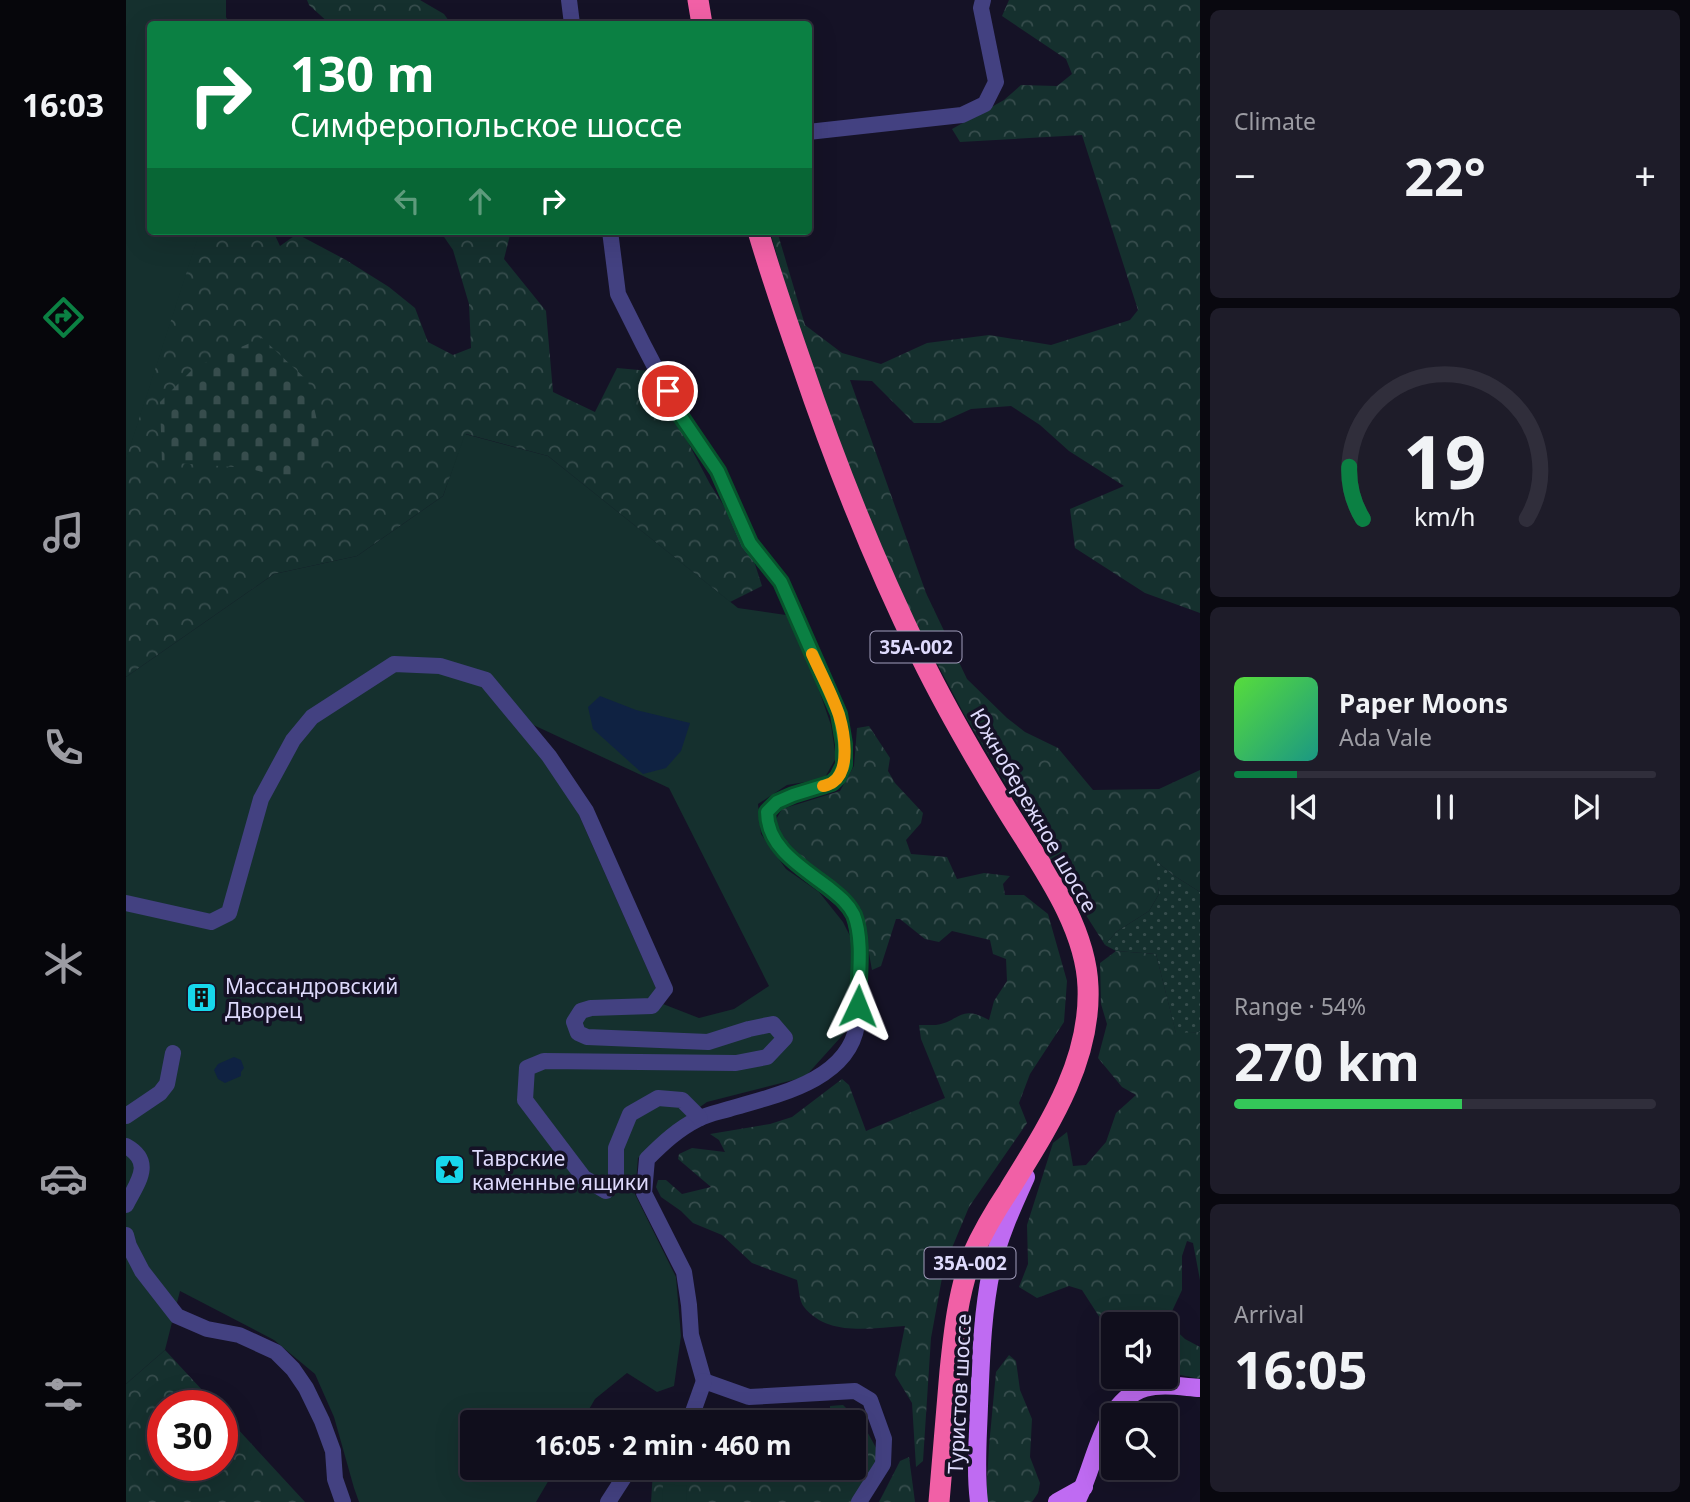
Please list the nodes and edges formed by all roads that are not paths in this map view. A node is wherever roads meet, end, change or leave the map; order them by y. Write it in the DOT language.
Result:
graph roads {
  1 [pos="569,0"];
  2 [pos="698,0"];
  3 [pos="708,0"];
  4 [pos="983,0"];
  5 [pos="572,21"];
  6 [pos="702,21"];
  7 [pos="712,21"];
  8 [pos="812,132"];
  9 [pos="611,235"];
  10 [pos="750,235"];
  11 [pos="759,235"];
  12 [pos="126,903"];
  13 [pos="173,1053"];
  14 [pos="126,1116"];
  15 [pos="700,1118"];
  16 [pos="1046,1130"];
  17 [pos="126,1146"];
  18 [pos="126,1205"];
  19 [pos="126,1235"];
  20 [pos="704,1381"];
  21 [pos="1200,1388"];
  22 [pos="694,1410"];
  23 [pos="622,1480"];
  24 [pos="1080,1494"];
  25 [pos="343,1502"];
  26 [pos="608,1502"];
  27 [pos="859,1502"];
  28 [pos="932,1502"];
  29 [pos="939,1502"];
  30 [pos="979,1502"];
  31 [pos="1057,1502"];
  1 -- 5 [label="street"];
  2 -- 6 [label="highway"];
  3 -- 7 [label="highway"];
  4 -- 8 [label="street"];
  9 -- 15 [label="street"];
  10 -- 28 [label="highway, Южнобережное шоссе / 35А-002"];
  11 -- 16 [label="highway, Южнобережное шоссе / 35А-002"];
  12 -- 15 [label="street"];
  13 -- 14 [label="street"];
  15 -- 20 [label="street"];
  16 -- 29 [label="highway, Южнобережное шоссе / 35А-002"];
  16 -- 30 [label="main road, Туристов шоссе"];
  17 -- 18 [label="street"];
  19 -- 25 [label="street"];
  20 -- 22 [label="street"];
  20 -- 27 [label="street"];
  21 -- 24 [label="main road"];
  23 -- 26 [label="street"];
  24 -- 31 [label="main road"];
}
